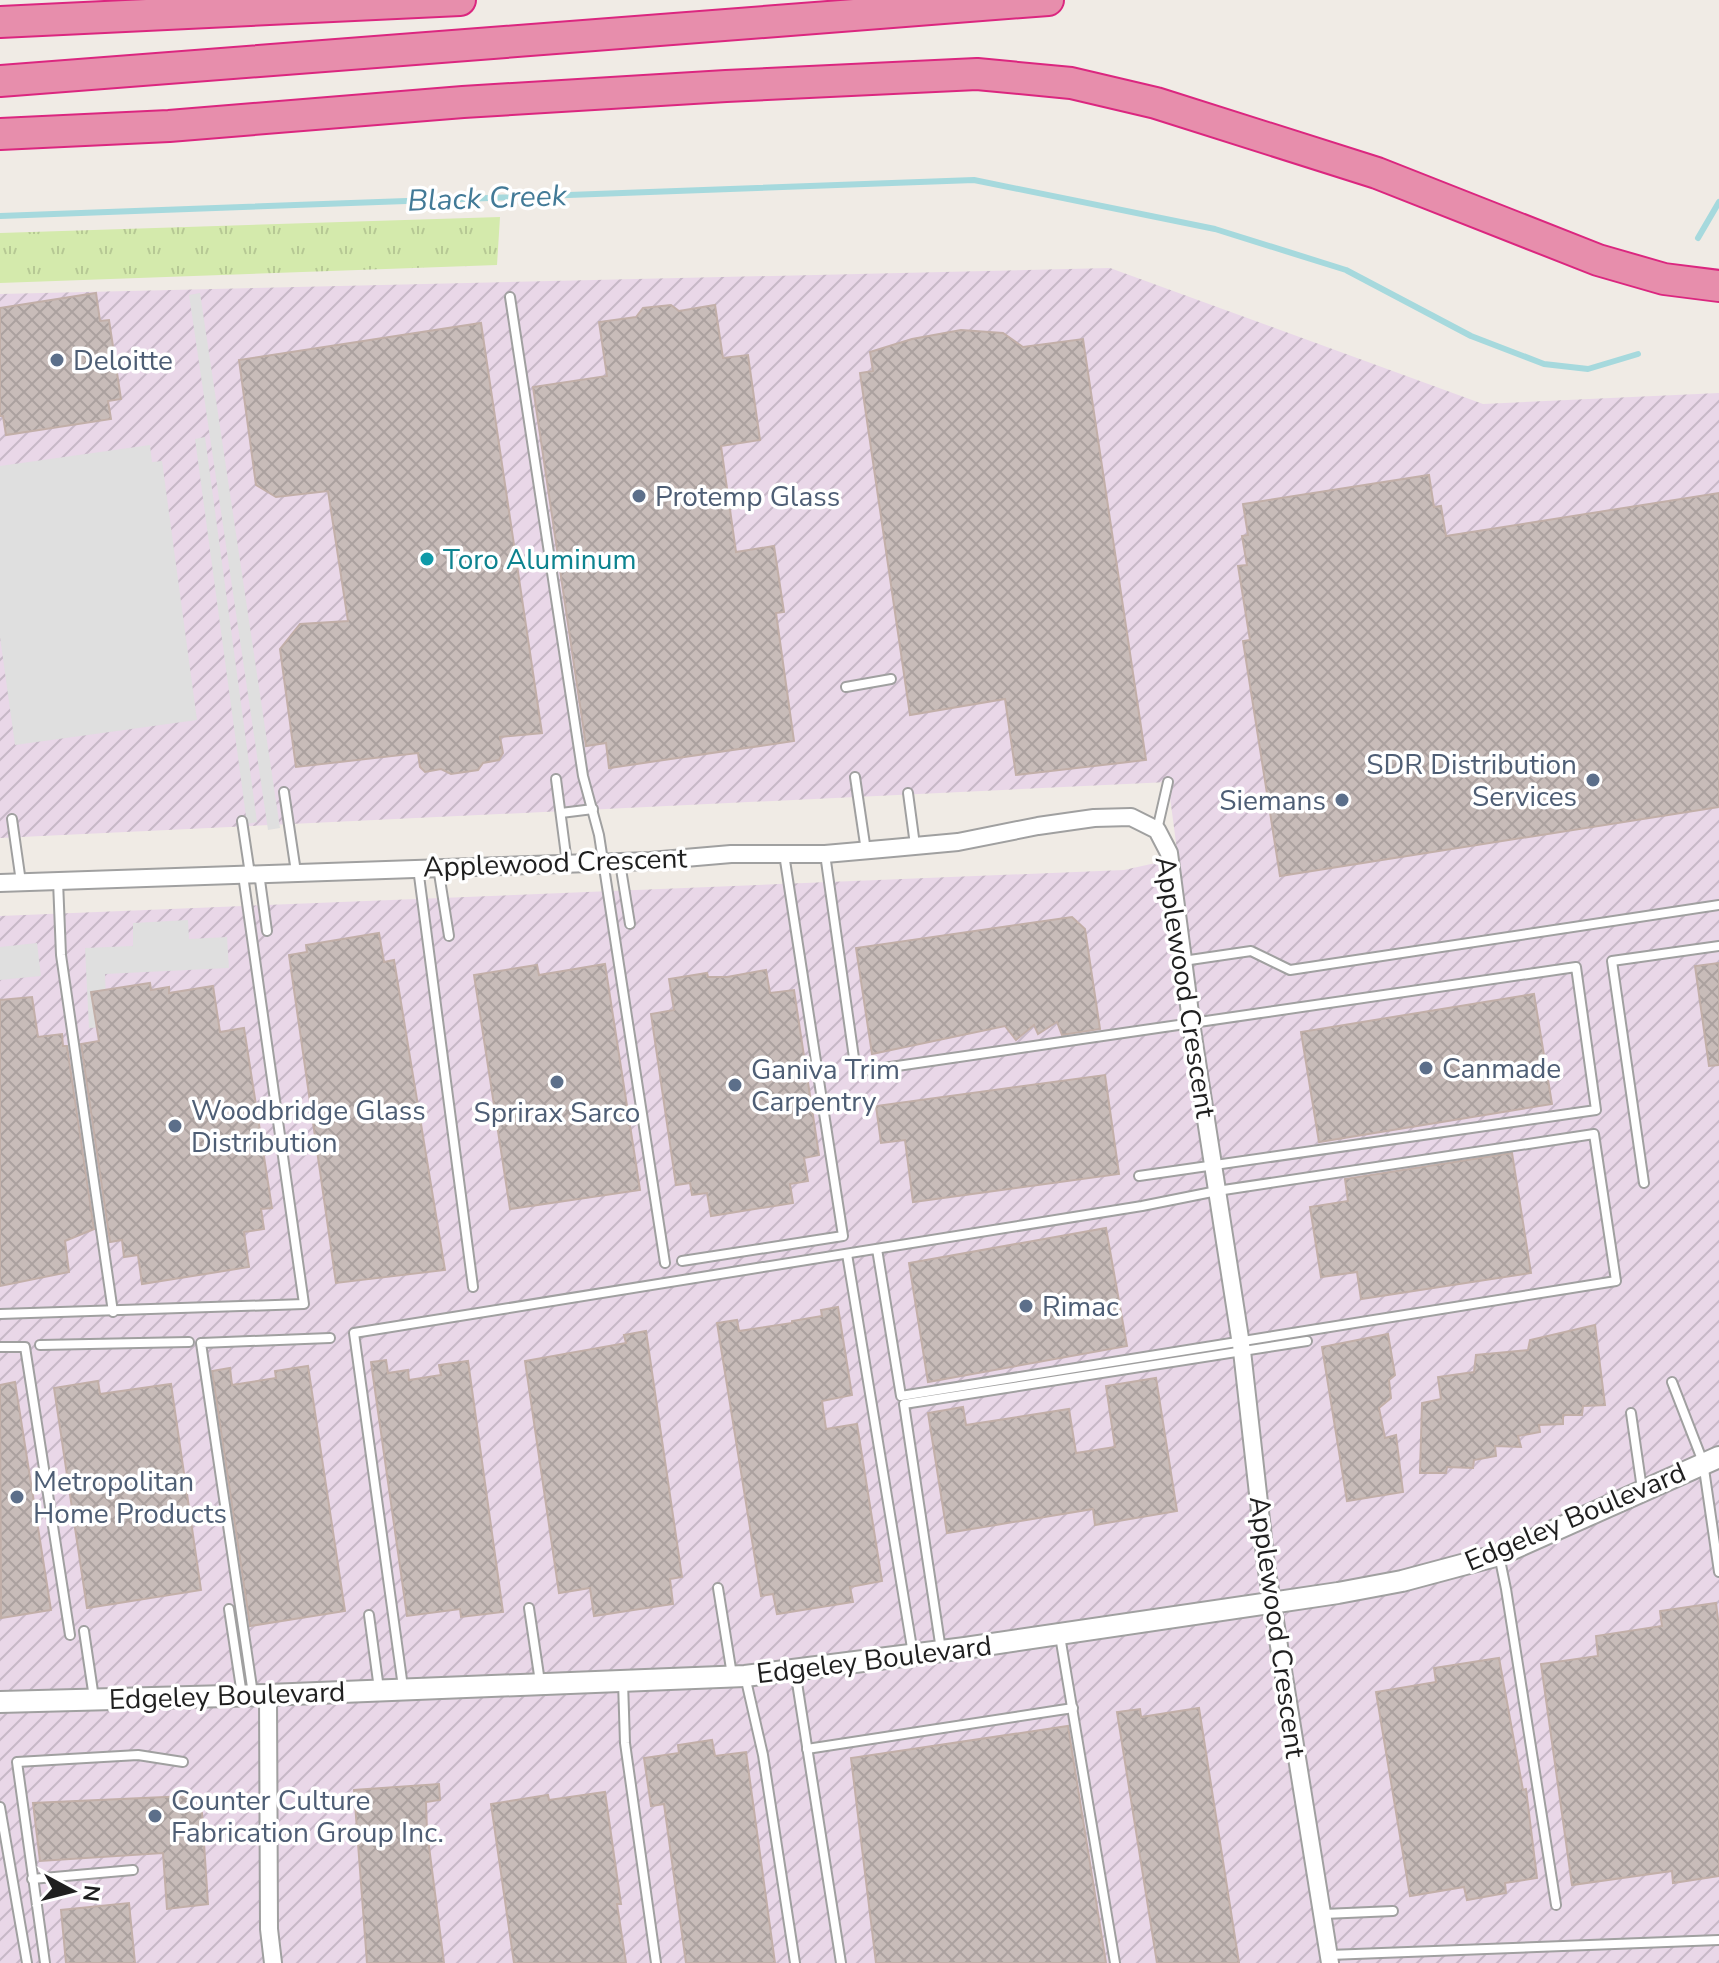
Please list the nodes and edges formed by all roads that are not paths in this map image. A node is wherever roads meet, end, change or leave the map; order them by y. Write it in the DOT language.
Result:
graph roads {
  1 [pos="460,0"];
  2 [pos="1048,0"];
  3 [pos="0,22"];
  4 [pos="0,81"];
  5 [pos="0,134"];
  6 [pos="1719,286"];
  7 [pos="510,297"];
  8 [pos="891,679"];
  9 [pos="846,687"];
  10 [pos="855,777"];
  11 [pos="556,779"];
  12 [pos="1168,782"];
  13 [pos="284,792"];
  14 [pos="908,793"];
  15 [pos="593,809"];
  16 [pos="561,813"];
  17 [pos="12,819"];
  18 [pos="242,821"];
  19 [pos="1157,830"];
  20 [pos="915,846"];
  21 [pos="866,851"];
  22 [pos="784,854"];
  23 [pos="825,854"];
  24 [pos="612,862"];
  25 [pos="567,863"];
  26 [pos="418,867"];
  27 [pos="438,867"];
  28 [pos="296,872"];
  29 [pos="250,874"];
  30 [pos="58,881"];
  31 [pos="21,882"];
  32 [pos="0,883"];
  33 [pos="1719,905"];
  34 [pos="630,924"];
  35 [pos="267,931"];
  36 [pos="449,936"];
  37 [pos="1719,946"];
  38 [pos="1183,961"];
  39 [pos="1192,1023"];
  40 [pos="1213,1165"];
  41 [pos="1139,1176"];
  42 [pos="1644,1183"];
  43 [pos="1217,1191"];
  44 [pos="877,1249"];
  45 [pos="847,1254"];
  46 [pos="682,1261"];
  47 [pos="665,1263"];
  48 [pos="473,1287"];
  49 [pos="113,1312"];
  50 [pos="0,1314"];
  51 [pos="330,1338"];
  52 [pos="1307,1341"];
  53 [pos="189,1342"];
  54 [pos="40,1345"];
  55 [pos="1241,1346"];
  56 [pos="0,1347"];
  57 [pos="1672,1382"];
  58 [pos="1631,1413"];
  59 [pos="1711,1460"];
  60 [pos="1642,1490"];
  61 [pos="1499,1555"];
  62 [pos="1719,1572"];
  63 [pos="718,1588"];
  64 [pos="1271,1602"];
  65 [pos="529,1608"];
  66 [pos="229,1609"];
  67 [pos="369,1615"];
  68 [pos="84,1631"];
  69 [pos="1060,1634"];
  70 [pos="70,1635"];
  71 [pos="941,1651"];
  72 [pos="913,1654"];
  73 [pos="795,1669"];
  74 [pos="739,1676"];
  75 [pos="623,1679"];
  76 [pos="540,1682"];
  77 [pos="403,1688"];
  78 [pos="379,1690"];
  79 [pos="254,1695"];
  80 [pos="94,1699"];
  81 [pos="0,1702"];
  82 [pos="1073,1708"];
  83 [pos="807,1749"];
  84 [pos="183,1762"];
  85 [pos="0,1807"];
  86 [pos="133,1870"];
  87 [pos="32,1879"];
  88 [pos="1556,1905"];
  89 [pos="1393,1911"];
  90 [pos="1324,1914"];
  91 [pos="1719,1940"];
  92 [pos="1330,1959"];
  93 [pos="27,1963"];
  94 [pos="45,1963"];
  95 [pos="273,1963"];
  96 [pos="656,1963"];
  97 [pos="795,1963"];
  98 [pos="841,1963"];
  99 [pos="1115,1963"];
  1 -- 3 [label="highway"];
  2 -- 4 [label="highway"];
  5 -- 6 [label="highway"];
  7 -- 15 [label="lane"];
  8 -- 9 [label="lane"];
  10 -- 21 [label="lane"];
  11 -- 16 [label="lane"];
  12 -- 19 [label="lane"];
  13 -- 28 [label="lane"];
  14 -- 20 [label="lane"];
  15 -- 16 [label="lane"];
  15 -- 24 [label="lane"];
  16 -- 25 [label="lane"];
  17 -- 31 [label="lane"];
  18 -- 29 [label="lane"];
  19 -- 20 [label="street, Applewood Crescent"];
  19 -- 38 [label="street, Applewood Crescent"];
  20 -- 21 [label="street, Applewood Crescent"];
  21 -- 23 [label="street, Applewood Crescent"];
  22 -- 23 [label="street, Applewood Crescent"];
  22 -- 24 [label="street, Applewood Crescent"];
  22 -- 46 [label="lane"];
  23 -- 39 [label="lane"];
  24 -- 25 [label="street, Applewood Crescent"];
  24 -- 34 [label="lane"];
  24 -- 47 [label="lane"];
  25 -- 27 [label="street, Applewood Crescent"];
  26 -- 27 [label="street, Applewood Crescent"];
  26 -- 28 [label="street, Applewood Crescent"];
  26 -- 48 [label="lane"];
  27 -- 36 [label="lane"];
  28 -- 29 [label="street, Applewood Crescent"];
  29 -- 30 [label="street, Applewood Crescent"];
  29 -- 35 [label="lane"];
  29 -- 49 [label="lane"];
  30 -- 31 [label="street, Applewood Crescent"];
  30 -- 49 [label="lane"];
  31 -- 32 [label="street, Applewood Crescent"];
  33 -- 38 [label="lane"];
  37 -- 42 [label="lane"];
  38 -- 39 [label="street, Applewood Crescent"];
  39 -- 40 [label="street, Applewood Crescent"];
  39 -- 40 [label="lane"];
  40 -- 41 [label="lane"];
  40 -- 43 [label="street, Applewood Crescent"];
  43 -- 44 [label="lane"];
  43 -- 55 [label="street, Applewood Crescent"];
  43 -- 55 [label="lane"];
  44 -- 45 [label="lane"];
  44 -- 55 [label="lane"];
  45 -- 72 [label="lane"];
  45 -- 77 [label="lane"];
  49 -- 50 [label="lane"];
  51 -- 79 [label="lane"];
  52 -- 55 [label="lane"];
  53 -- 54 [label="lane"];
  55 -- 64 [label="street, Applewood Crescent"];
  55 -- 71 [label="lane"];
  56 -- 70 [label="lane"];
  57 -- 59 [label="lane"];
  58 -- 60 [label="lane"];
  59 -- 60 [label="street, Edgeley Boulevard"];
  59 -- 62 [label="lane"];
  60 -- 61 [label="street, Edgeley Boulevard"];
  61 -- 64 [label="street, Edgeley Boulevard"];
  61 -- 88 [label="lane"];
  63 -- 74 [label="lane"];
  64 -- 69 [label="street, Edgeley Boulevard"];
  64 -- 90 [label="street, Applewood Crescent"];
  65 -- 76 [label="lane"];
  66 -- 79 [label="lane"];
  67 -- 78 [label="lane"];
  68 -- 80 [label="lane"];
  69 -- 71 [label="street, Edgeley Boulevard"];
  69 -- 82 [label="lane"];
  71 -- 72 [label="street, Edgeley Boulevard"];
  72 -- 73 [label="street, Edgeley Boulevard"];
  73 -- 74 [label="street, Edgeley Boulevard"];
  73 -- 83 [label="lane"];
  74 -- 75 [label="street, Edgeley Boulevard"];
  74 -- 97 [label="lane"];
  75 -- 76 [label="street, Edgeley Boulevard"];
  75 -- 96 [label="lane"];
  76 -- 77 [label="street, Edgeley Boulevard"];
  77 -- 78 [label="street, Edgeley Boulevard"];
  78 -- 79 [label="street, Edgeley Boulevard"];
  79 -- 80 [label="street, Edgeley Boulevard"];
  79 -- 95 [label="street"];
  80 -- 81 [label="street, Edgeley Boulevard"];
  82 -- 83 [label="lane"];
  82 -- 99 [label="lane"];
  83 -- 98 [label="lane"];
  84 -- 87 [label="lane"];
  85 -- 93 [label="lane"];
  86 -- 87 [label="lane"];
  87 -- 94 [label="lane"];
  89 -- 90 [label="lane"];
  90 -- 92 [label="street, Applewood Crescent"];
  91 -- 92 [label="lane"];
}
